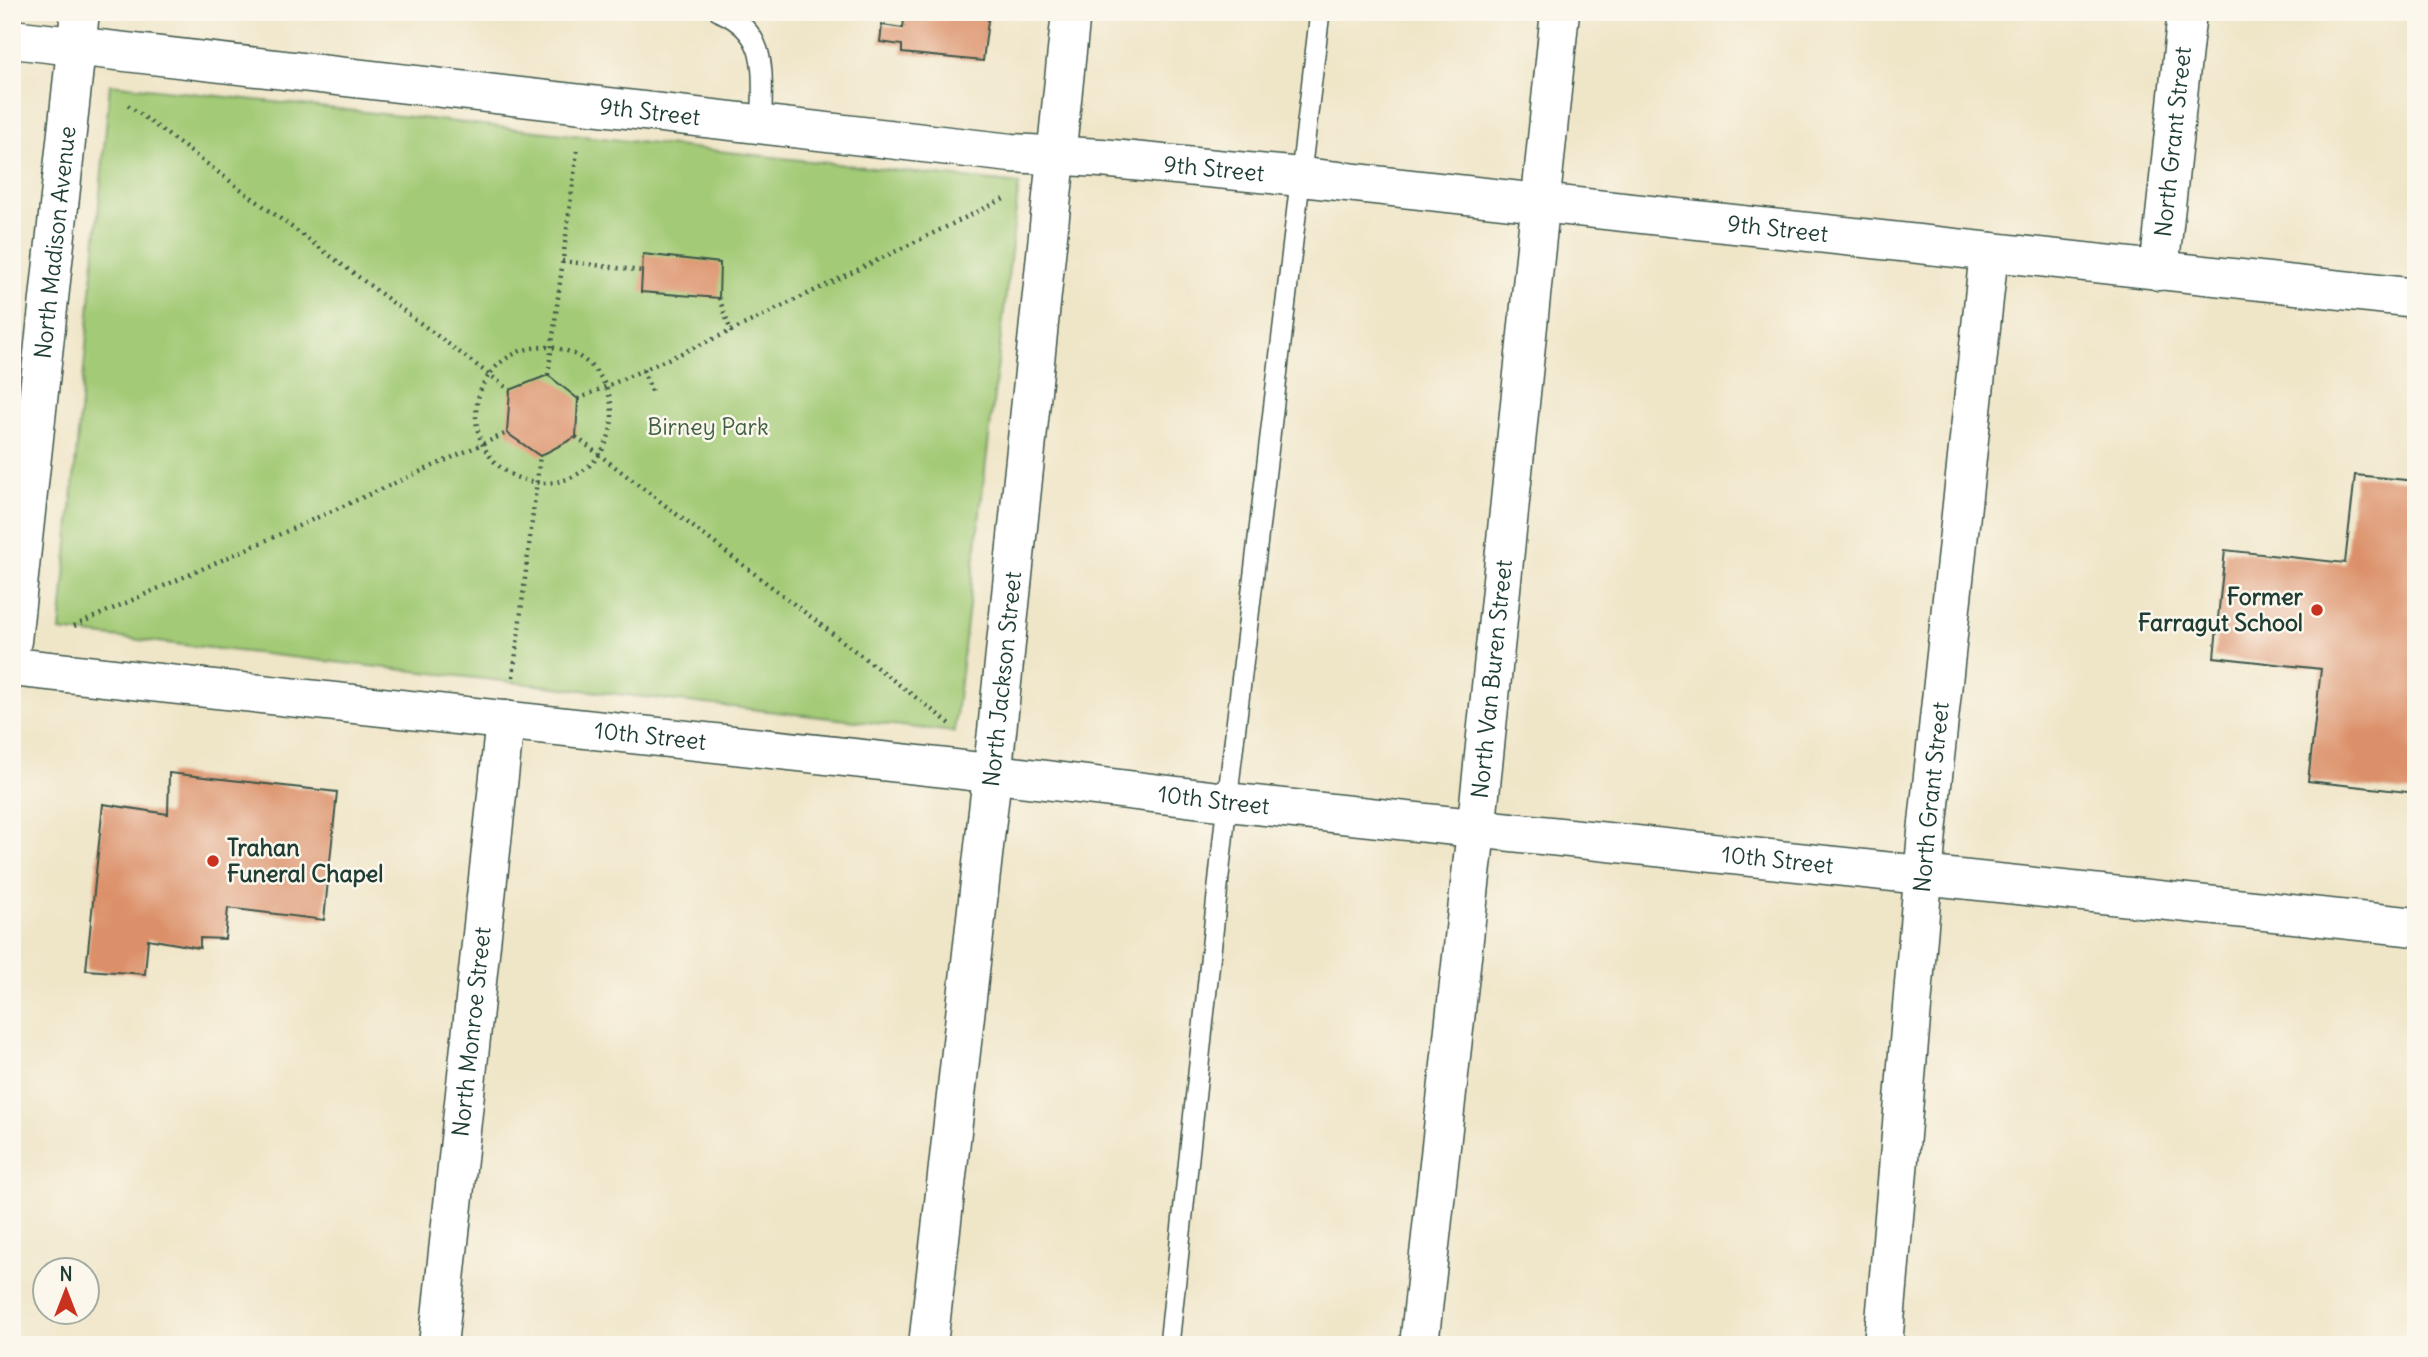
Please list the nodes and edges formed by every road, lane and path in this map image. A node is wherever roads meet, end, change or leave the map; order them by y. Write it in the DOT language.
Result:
graph roads {
  1 [pos="720,12"];
  2 [pos="1071,12"];
  3 [pos="1320,12"];
  4 [pos="1560,12"];
  5 [pos="2188,12"];
  6 [pos="79,30"];
  7 [pos="12,39"];
  8 [pos="128,105"];
  9 [pos="762,124"];
  10 [pos="577,151"];
  11 [pos="1056,156"];
  12 [pos="1301,177"];
  13 [pos="1008,197"];
  14 [pos="1539,205"];
  15 [pos="1989,252"];
  16 [pos="562,261"];
  17 [pos="642,271"];
  18 [pos="2159,271"];
  19 [pos="719,298"];
  20 [pos="2416,298"];
  21 [pos="731,331"];
  22 [pos="551,347"];
  23 [pos="643,370"];
  24 [pos="489,375"];
  25 [pos="548,376"];
  26 [pos="607,387"];
  27 [pos="510,390"];
  28 [pos="652,392"];
  29 [pos="579,399"];
  30 [pos="507,433"];
  31 [pos="576,437"];
  32 [pos="482,444"];
  33 [pos="540,456"];
  34 [pos="600,456"];
  35 [pos="536,483"];
  36 [pos="74,626"];
  37 [pos="12,641"];
  38 [pos="12,667"];
  39 [pos="513,677"];
  40 [pos="505,720"];
  41 [pos="953,726"];
  42 [pos="991,774"];
  43 [pos="1227,802"];
  44 [pos="1476,828"];
  45 [pos="1923,876"];
  46 [pos="2416,927"];
  47 [pos="438,1345"];
  48 [pos="928,1345"];
  49 [pos="1169,1345"];
  50 [pos="1419,1345"];
  51 [pos="1883,1345"];
  1 -- 9 [label="lane"];
  2 -- 11 [label="street, North Jackson Street"];
  3 -- 12 [label="lane"];
  4 -- 14 [label="street, North Van Buren Street"];
  5 -- 18 [label="street, North Grant Street"];
  6 -- 7 [label="street, 9th Street"];
  6 -- 9 [label="street, 9th Street"];
  6 -- 37 [label="street, North Madison Avenue"];
  8 -- 24 [label="path"];
  9 -- 11 [label="street, 9th Street"];
  10 -- 16 [label="path"];
  11 -- 12 [label="street, 9th Street"];
  11 -- 42 [label="street, North Jackson Street"];
  12 -- 14 [label="street, 9th Street"];
  12 -- 43 [label="lane"];
  13 -- 21 [label="path"];
  14 -- 15 [label="street, 9th Street"];
  14 -- 44 [label="street, North Van Buren Street"];
  15 -- 18 [label="street, 9th Street"];
  15 -- 45 [label="street, North Grant Street"];
  16 -- 17 [label="path"];
  16 -- 22 [label="path"];
  18 -- 20 [label="street, 9th Street"];
  19 -- 21 [label="path"];
  21 -- 23 [label="path"];
  22 -- 24 [label="path"];
  22 -- 25 [label="path"];
  22 -- 26 [label="path"];
  23 -- 26 [label="path"];
  23 -- 28 [label="path"];
  24 -- 27 [label="path"];
  24 -- 32 [label="path"];
  26 -- 29 [label="path"];
  26 -- 34 [label="path"];
  30 -- 32 [label="path"];
  31 -- 34 [label="path"];
  32 -- 35 [label="path"];
  32 -- 36 [label="path"];
  33 -- 35 [label="path"];
  34 -- 35 [label="path"];
  34 -- 41 [label="path"];
  35 -- 39 [label="path"];
  38 -- 40 [label="street, 10th Street"];
  40 -- 42 [label="street, 10th Street"];
  40 -- 47 [label="street, North Monroe Street"];
  42 -- 43 [label="street, 10th Street"];
  42 -- 48 [label="street, North Jackson Street"];
  43 -- 44 [label="street, 10th Street"];
  43 -- 49 [label="lane"];
  44 -- 45 [label="street, 10th Street"];
  44 -- 50 [label="street, North Van Buren Street"];
  45 -- 46 [label="street, 10th Street"];
  45 -- 51 [label="street, North Grant Street"];
}
